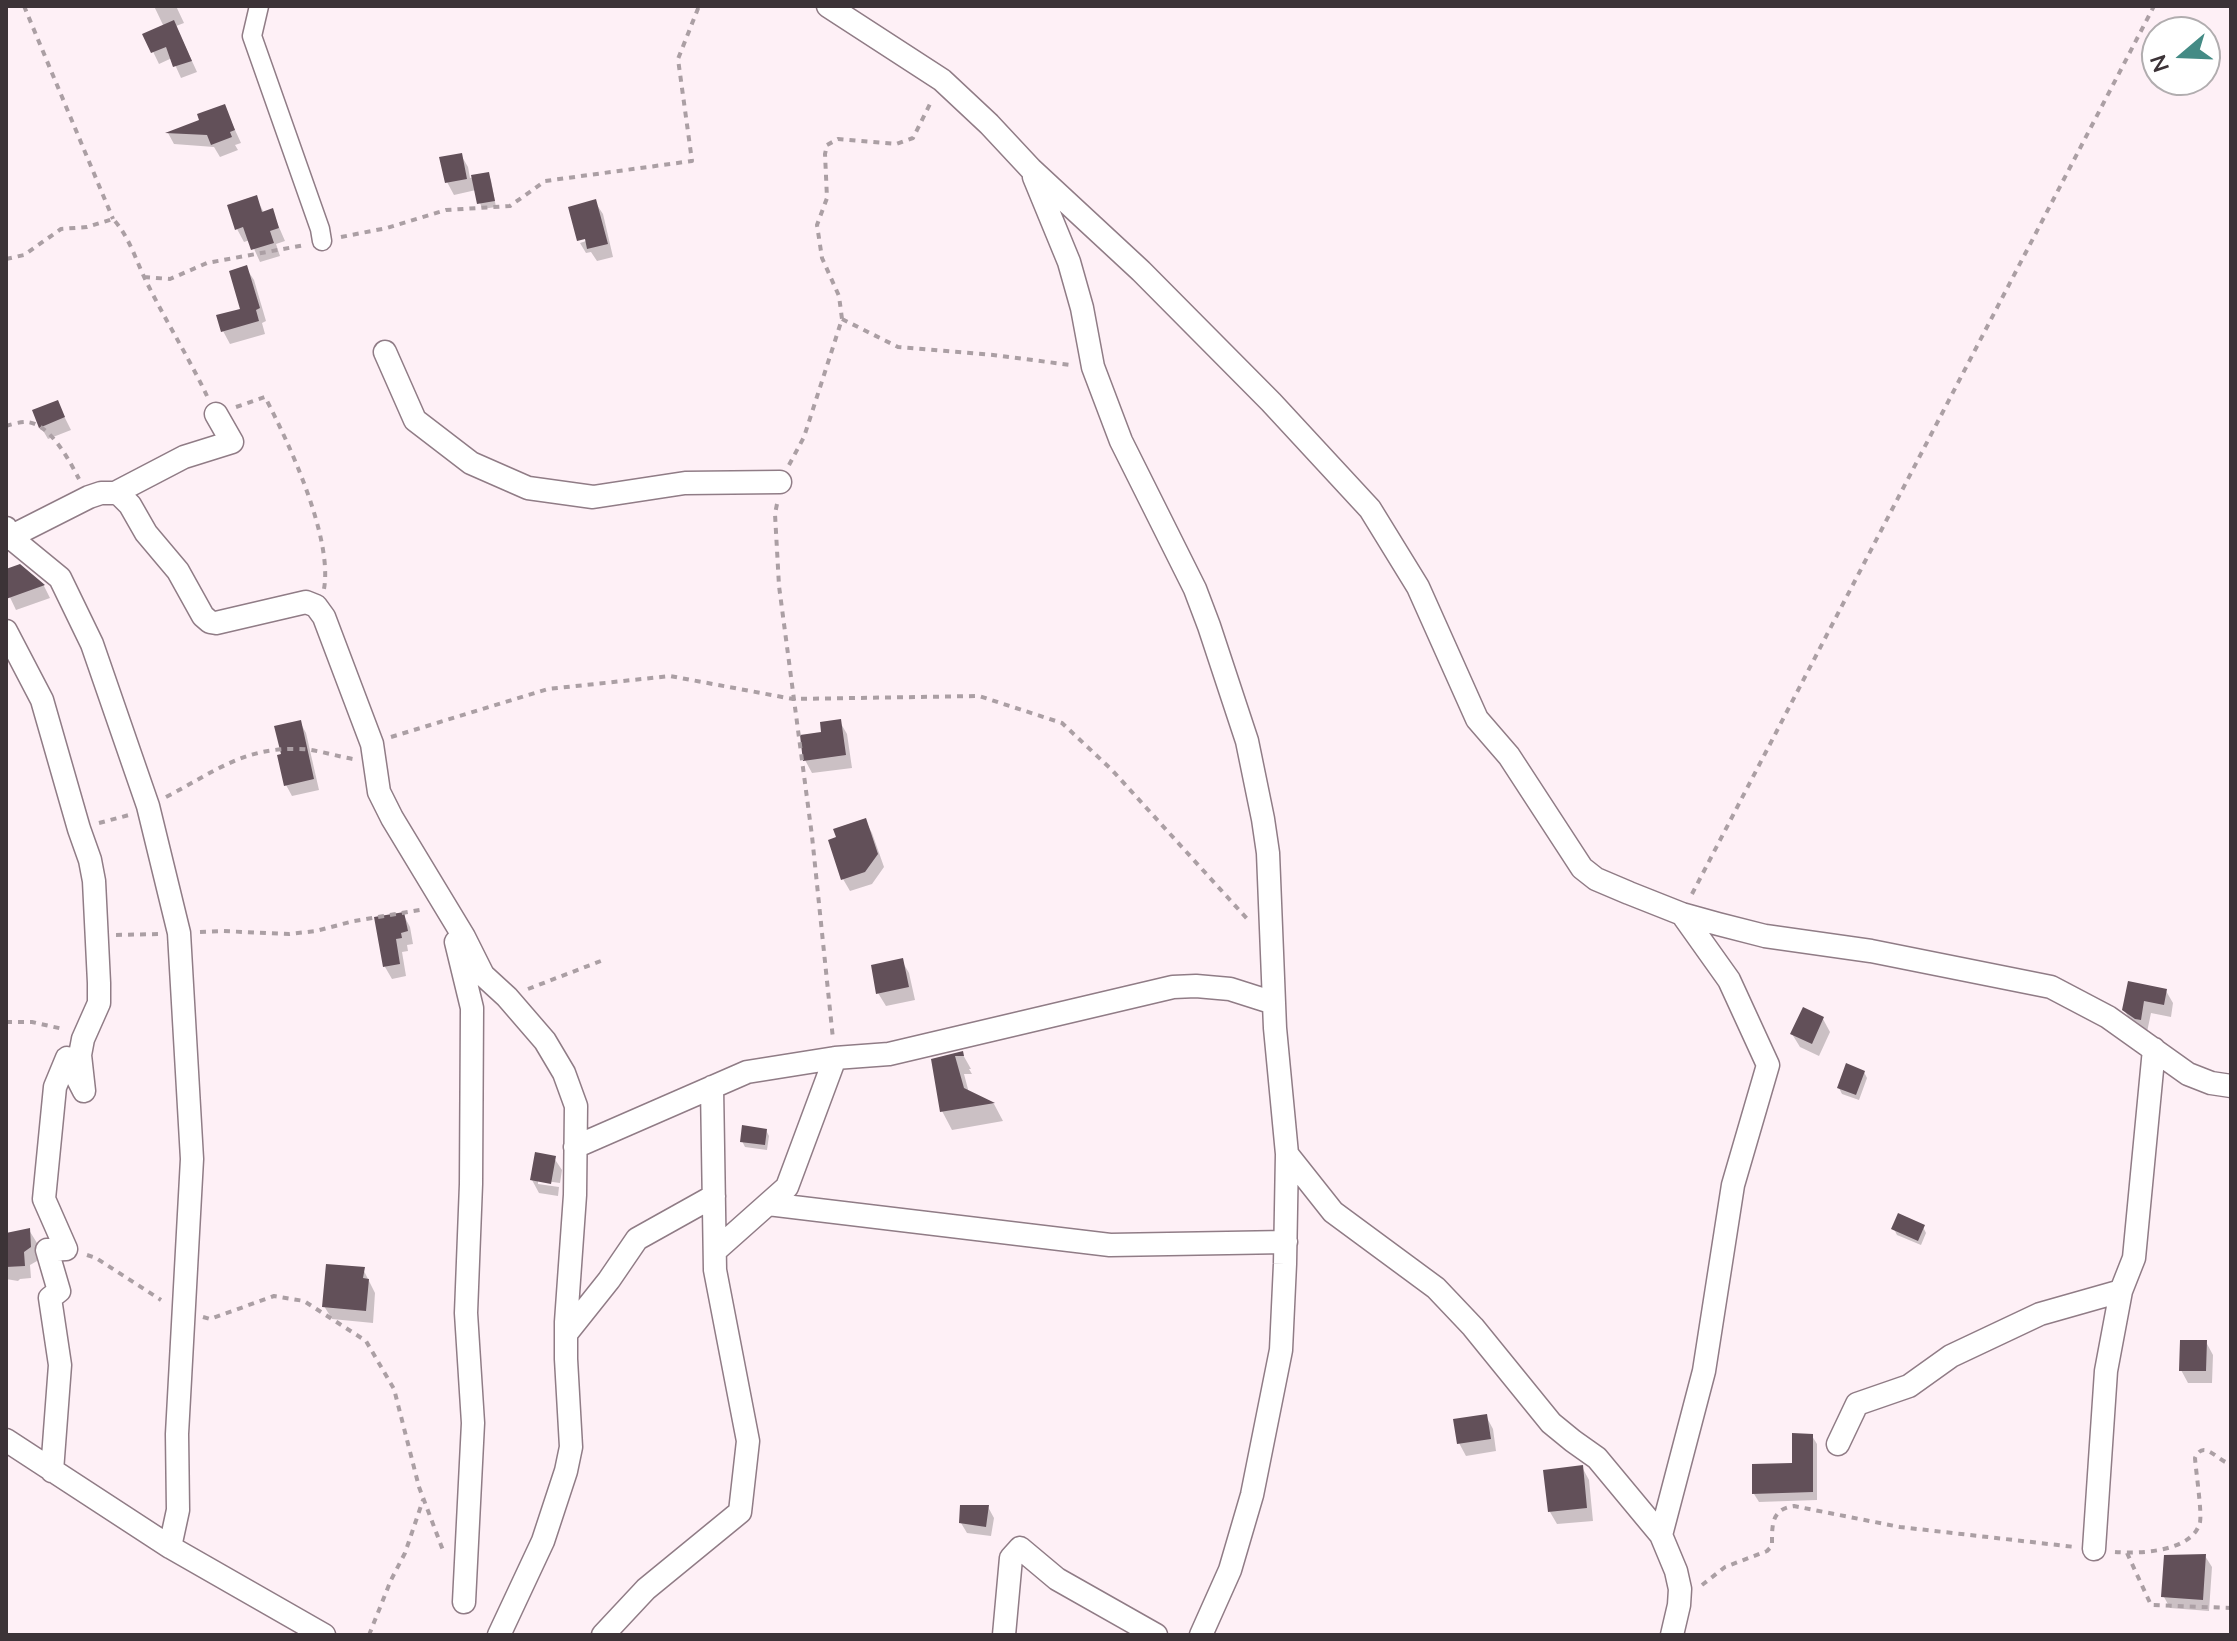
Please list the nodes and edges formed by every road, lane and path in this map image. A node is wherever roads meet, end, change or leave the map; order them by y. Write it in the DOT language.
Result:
graph roads {
  1 [pos="24,6"];
  2 [pos="259,6"];
  3 [pos="699,6"];
  4 [pos="828,6"];
  5 [pos="2154,6"];
  6 [pos="942,80"];
  7 [pos="1031,169"];
  8 [pos="113,219"];
  9 [pos="322,241"];
  10 [pos="6,259"];
  11 [pos="144,277"];
  12 [pos="842,319"];
  13 [pos="385,352"];
  14 [pos="1093,367"];
  15 [pos="216,414"];
  16 [pos="6,426"];
  17 [pos="780,482"];
  18 [pos="115,493"];
  19 [pos="89,497"];
  20 [pos="7,535"];
  21 [pos="320,611"];
  22 [pos="6,631"];
  23 [pos="793,699"];
  24 [pos="373,754"];
  25 [pos="148,806"];
  26 [pos="79,829"];
  27 [pos="447,907"];
  28 [pos="1682,914"];
  29 [pos="179,933"];
  30 [pos="97,936"];
  31 [pos="1273,947"];
  32 [pos="606,959"];
  33 [pos="507,997"];
  34 [pos="1274,1003"];
  35 [pos="6,1022"];
  36 [pos="83,1039"];
  37 [pos="2154,1049"];
  38 [pos="835,1058"];
  39 [pos="2231,1086"];
  40 [pos="712,1087"];
  41 [pos="575,1147"];
  42 [pos="1287,1154"];
  43 [pos="714,1196"];
  44 [pos="768,1204"];
  45 [pos="1286,1242"];
  46 [pos="66,1249"];
  47 [pos="715,1251"];
  48 [pos="2121,1291"];
  49 [pos="183,1312"];
  50 [pos="566,1334"];
  51 [pos="6,1440"];
  52 [pos="1838,1444"];
  53 [pos="2231,1464"];
  54 [pos="52,1471"];
  55 [pos="424,1500"];
  56 [pos="1661,1535"];
  57 [pos="170,1547"];
  58 [pos="2094,1549"];
  59 [pos="2127,1553"];
  60 [pos="447,1561"];
  61 [pos="464,1602"];
  62 [pos="1679,1605"];
  63 [pos="2231,1608"];
  64 [pos="324,1635"];
  65 [pos="369,1635"];
  66 [pos="499,1635"];
  67 [pos="603,1635"];
  68 [pos="1004,1635"];
  69 [pos="1156,1635"];
  70 [pos="1201,1635"];
  71 [pos="1672,1635"];
  1 -- 8 [label="path"];
  2 -- 9 [label="street"];
  3 -- 9 [label="path"];
  4 -- 6 [label="street"];
  5 -- 28 [label="path"];
  6 -- 7 [label="street"];
  6 -- 12 [label="path"];
  7 -- 14 [label="street"];
  7 -- 28 [label="street"];
  8 -- 10 [label="path"];
  8 -- 11 [label="path"];
  9 -- 11 [label="path"];
  11 -- 15 [label="path"];
  12 -- 14 [label="path"];
  12 -- 17 [label="path"];
  13 -- 17 [label="street"];
  14 -- 31 [label="street"];
  15 -- 18 [label="street"];
  15 -- 21 [label="path"];
  16 -- 19 [label="path"];
  17 -- 23 [label="path"];
  18 -- 19 [label="street"];
  18 -- 21 [label="street"];
  19 -- 20 [label="street"];
  20 -- 25 [label="street"];
  21 -- 24 [label="street"];
  22 -- 26 [label="street"];
  23 -- 24 [label="path"];
  23 -- 31 [label="path"];
  23 -- 38 [label="path"];
  24 -- 25 [label="path"];
  24 -- 27 [label="street"];
  25 -- 26 [label="path"];
  25 -- 29 [label="street"];
  26 -- 30 [label="street"];
  27 -- 29 [label="path"];
  27 -- 33 [label="street"];
  27 -- 61 [label="street"];
  28 -- 37 [label="street"];
  28 -- 56 [label="street"];
  29 -- 30 [label="path"];
  29 -- 49 [label="street"];
  30 -- 36 [label="street"];
  31 -- 34 [label="street"];
  32 -- 33 [label="path"];
  33 -- 41 [label="street"];
  34 -- 38 [label="street"];
  34 -- 42 [label="street"];
  35 -- 36 [label="path"];
  36 -- 46 [label="street"];
  37 -- 39 [label="street"];
  37 -- 48 [label="street"];
  38 -- 40 [label="street"];
  38 -- 44 [label="street"];
  40 -- 41 [label="street"];
  40 -- 43 [label="street"];
  41 -- 50 [label="street"];
  42 -- 45 [label="street"];
  42 -- 56 [label="street"];
  43 -- 47 [label="street"];
  43 -- 50 [label="street"];
  44 -- 45 [label="street"];
  44 -- 47 [label="street"];
  45 -- 70 [label="street"];
  46 -- 49 [label="path"];
  46 -- 54 [label="street"];
  47 -- 67 [label="street"];
  48 -- 52 [label="street"];
  48 -- 58 [label="street"];
  49 -- 55 [label="path"];
  49 -- 57 [label="street"];
  50 -- 66 [label="street"];
  51 -- 54 [label="street"];
  53 -- 59 [label="path"];
  54 -- 57 [label="street"];
  55 -- 60 [label="path"];
  55 -- 65 [label="path"];
  56 -- 62 [label="street"];
  57 -- 64 [label="street"];
  58 -- 59 [label="path"];
  58 -- 62 [label="path"];
  59 -- 63 [label="path"];
  62 -- 71 [label="street"];
  68 -- 69 [label="street"];
}
